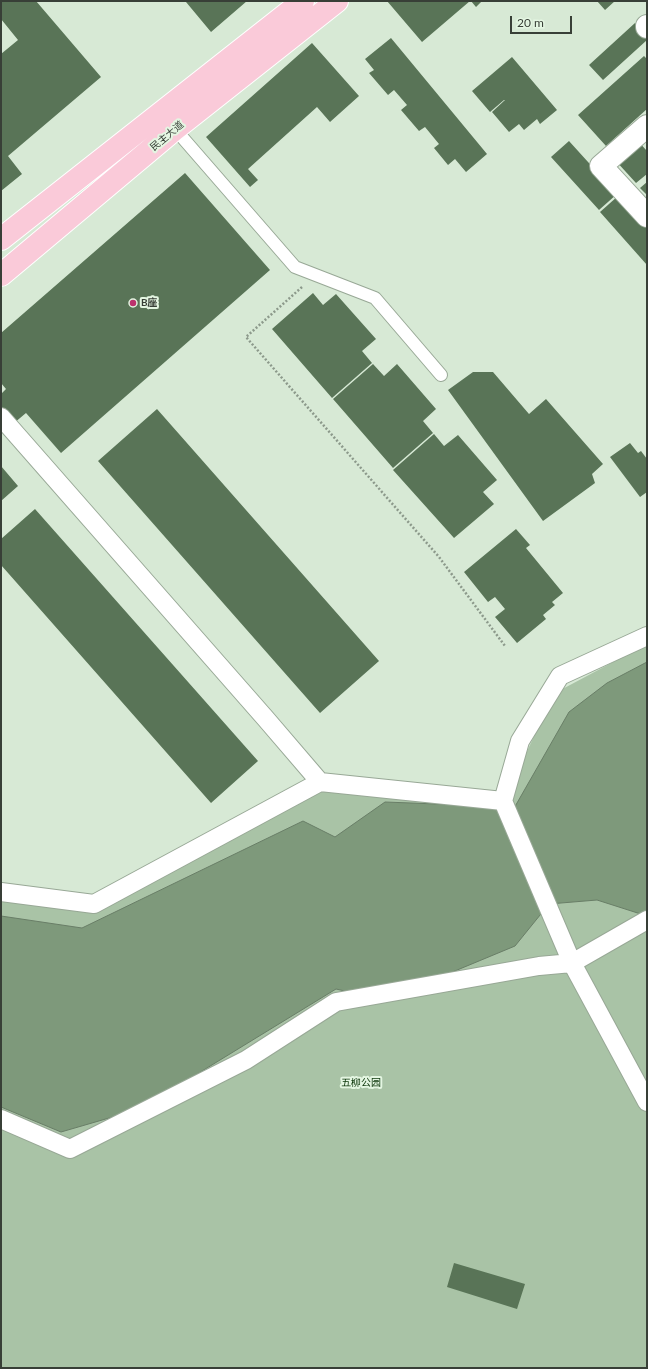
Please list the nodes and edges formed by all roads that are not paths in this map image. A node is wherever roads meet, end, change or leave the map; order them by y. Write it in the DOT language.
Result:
graph roads {
  1 [pos="303,1"];
  2 [pos="337,1"];
  3 [pos="647,126"];
  4 [pos="175,129"];
  5 [pos="647,216"];
  6 [pos="1,239"];
  7 [pos="1,275"];
  8 [pos="441,375"];
  9 [pos="1,417"];
  10 [pos="647,636"];
  11 [pos="320,782"];
  12 [pos="504,803"];
  13 [pos="1,892"];
  14 [pos="647,920"];
  15 [pos="572,963"];
  16 [pos="647,1102"];
  17 [pos="1,1119"];
  1 -- 6 [label="main road"];
  2 -- 4 [label="main road, 民主大道"];
  3 -- 5 [label="street"];
  4 -- 7 [label="main road, 民主大道"];
  4 -- 8 [label="lane"];
  9 -- 11 [label="street"];
  10 -- 12 [label="street"];
  11 -- 12 [label="street"];
  11 -- 13 [label="street"];
  12 -- 15 [label="street"];
  14 -- 15 [label="street"];
  15 -- 16 [label="street"];
  15 -- 17 [label="street"];
}
